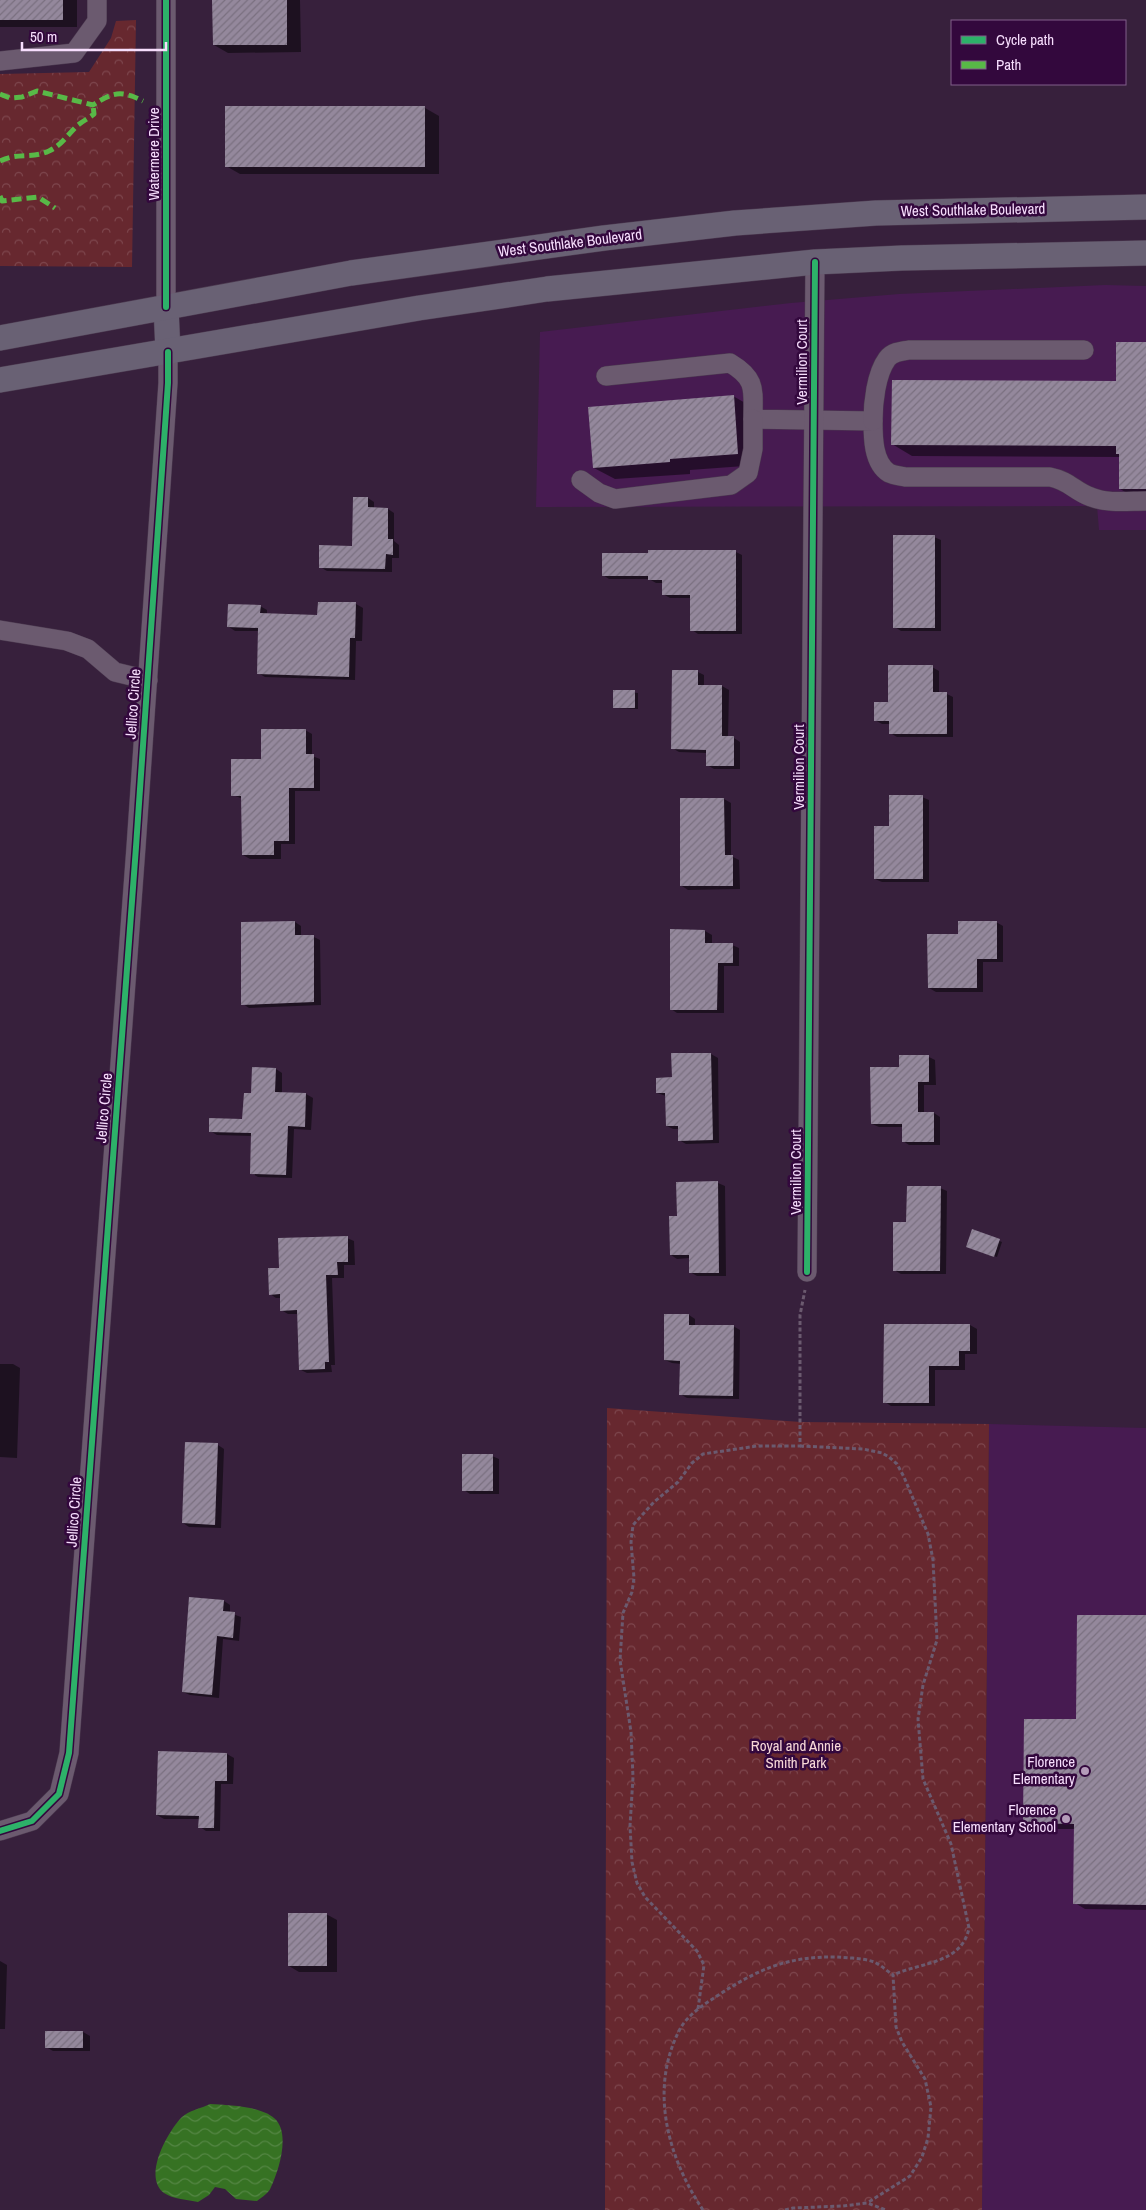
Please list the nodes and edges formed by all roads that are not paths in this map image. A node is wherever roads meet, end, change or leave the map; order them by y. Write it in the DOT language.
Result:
graph roads {
  1 [pos="97,0"];
  2 [pos="166,0"];
  3 [pos="0,61"];
  4 [pos="1146,207"];
  5 [pos="1146,253"];
  6 [pos="815,262"];
  7 [pos="166,307"];
  8 [pos="0,338"];
  9 [pos="1084,350"];
  10 [pos="168,352"];
  11 [pos="606,376"];
  12 [pos="0,380"];
  13 [pos="753,419"];
  14 [pos="814,420"];
  15 [pos="873,421"];
  16 [pos="581,480"];
  17 [pos="1146,501"];
  18 [pos="0,630"];
  19 [pos="148,680"];
  20 [pos="807,1272"];
  21 [pos="0,1831"];
  1 -- 3 [label="street"];
  2 -- 7 [label="street, Watermere Drive"];
  4 -- 7 [label="main road, West Southlake Boulevard"];
  5 -- 6 [label="main road"];
  6 -- 10 [label="main road"];
  6 -- 14 [label="street, Vermilion Court"];
  7 -- 8 [label="main road, West Southlake Boulevard"];
  7 -- 10 [label="main road"];
  9 -- 15 [label="street"];
  10 -- 12 [label="main road"];
  10 -- 19 [label="street, Jellico Circle"];
  11 -- 13 [label="street"];
  13 -- 14 [label="street"];
  13 -- 16 [label="street"];
  14 -- 15 [label="street"];
  14 -- 20 [label="street, Vermilion Court"];
  15 -- 17 [label="street"];
  18 -- 19 [label="street"];
  19 -- 21 [label="street, Jellico Circle"];
}
